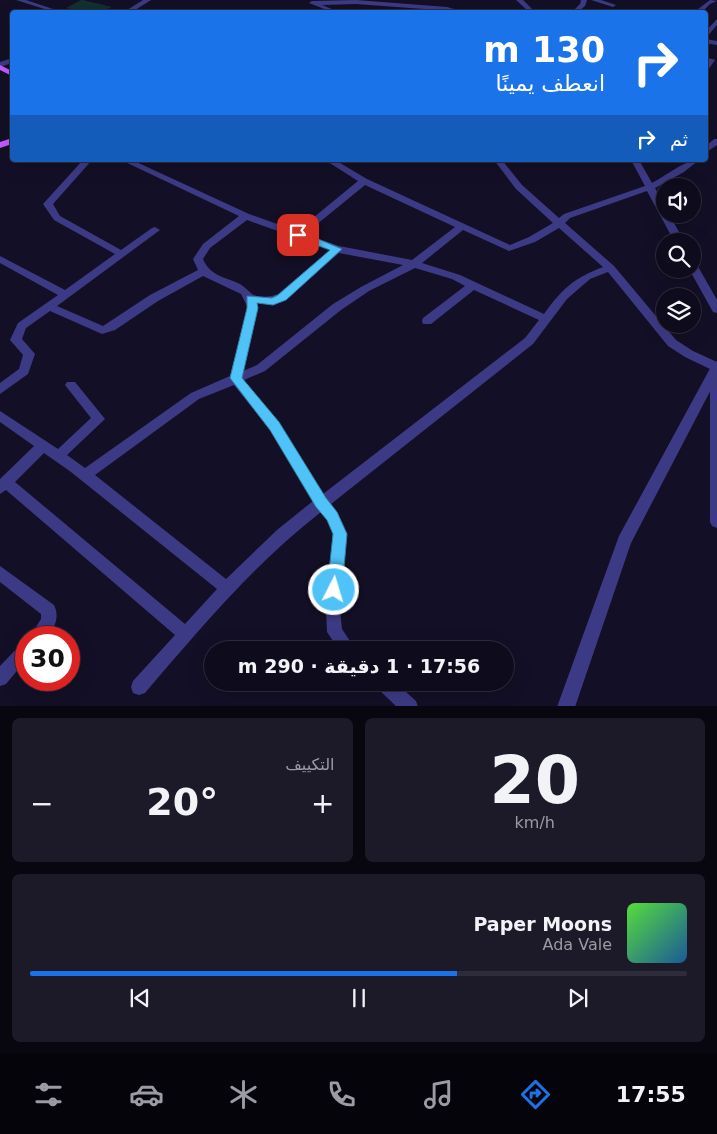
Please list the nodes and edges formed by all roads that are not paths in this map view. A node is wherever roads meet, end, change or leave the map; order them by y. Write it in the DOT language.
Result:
graph roads {
  1 [pos="19,0"];
  2 [pos="148,0"];
  3 [pos="425,0"];
  4 [pos="519,0"];
  5 [pos="584,0"];
  6 [pos="594,0"];
  7 [pos="696,0"];
  8 [pos="716,0"];
  9 [pos="309,1"];
  10 [pos="357,1"];
  11 [pos="386,2"];
  12 [pos="708,3"];
  13 [pos="613,5"];
  14 [pos="420,7"];
  15 [pos="52,10"];
  16 [pos="131,10"];
  17 [pos="331,10"];
  18 [pos="445,10"];
  19 [pos="530,10"];
  20 [pos="577,10"];
  21 [pos="702,10"];
  22 [pos="86,162"];
  23 [pos="129,162"];
  24 [pos="149,162"];
  25 [pos="332,162"];
  26 [pos="500,162"];
  27 [pos="636,162"];
  28 [pos="692,162"];
  29 [pos="150,172"];
  30 [pos="364,181"];
  31 [pos="649,187"];
  32 [pos="246,216"];
  33 [pos="561,222"];
  34 [pos="461,227"];
  35 [pos="155,230"];
  36 [pos="675,233"];
  37 [pos="298,235"];
  38 [pos="337,249"];
  39 [pos="120,253"];
  40 [pos="0,259"];
  41 [pos="414,264"];
  42 [pos="610,268"];
  43 [pos="204,271"];
  44 [pos="699,278"];
  45 [pos="473,285"];
  46 [pos="64,294"];
  47 [pos="251,298"];
  48 [pos="49,307"];
  49 [pos="717,309"];
  50 [pos="546,319"];
  51 [pos="427,321"];
  52 [pos="717,366"];
  53 [pos="236,378"];
  54 [pos="71,385"];
  55 [pos="0,389"];
  56 [pos="0,416"];
  57 [pos="44,445"];
  58 [pos="59,456"];
  59 [pos="84,476"];
  60 [pos="3,485"];
  61 [pos="321,502"];
  62 [pos="717,522"];
  63 [pos="0,573"];
  64 [pos="227,588"];
  65 [pos="46,626"];
  66 [pos="186,634"];
  67 [pos="342,641"];
  68 [pos="15,661"];
  69 [pos="0,678"];
  70 [pos="139,687"];
  71 [pos="393,691"];
  72 [pos="410,706"];
  73 [pos="566,706"];
  1 -- 15 [label="street"];
  2 -- 16 [label="street"];
  3 -- 14 [label="street"];
  4 -- 19 [label="street"];
  5 -- 20 [label="street"];
  6 -- 13 [label="street"];
  7 -- 12 [label="street"];
  8 -- 12 [label="street"];
  9 -- 10 [label="street"];
  9 -- 17 [label="street"];
  10 -- 11 [label="street"];
  11 -- 14 [label="street"];
  12 -- 21 [label="street"];
  14 -- 18 [label="street"];
  22 -- 39 [label="street"];
  23 -- 29 [label="street"];
  24 -- 29 [label="street"];
  25 -- 30 [label="street"];
  26 -- 33 [label="street"];
  27 -- 31 [label="street"];
  28 -- 31 [label="street"];
  29 -- 32 [label="street"];
  30 -- 34 [label="street"];
  30 -- 37 [label="street"];
  31 -- 33 [label="street"];
  31 -- 36 [label="street"];
  32 -- 37 [label="street"];
  32 -- 43 [label="street"];
  33 -- 34 [label="street"];
  33 -- 42 [label="street"];
  34 -- 41 [label="street"];
  35 -- 39 [label="street"];
  37 -- 38 [label="street"];
  38 -- 41 [label="street"];
  38 -- 47 [label="street"];
  39 -- 46 [label="street"];
  40 -- 46 [label="street"];
  41 -- 45 [label="street"];
  41 -- 53 [label="street"];
  42 -- 50 [label="street"];
  42 -- 52 [label="street"];
  43 -- 47 [label="street"];
  43 -- 48 [label="street"];
  44 -- 49 [label="street"];
  45 -- 50 [label="street"];
  45 -- 51 [label="street"];
  46 -- 48 [label="street"];
  47 -- 53 [label="street"];
  48 -- 55 [label="street"];
  50 -- 61 [label="street"];
  52 -- 62 [label="street"];
  52 -- 73 [label="street"];
  53 -- 59 [label="street"];
  53 -- 61 [label="street"];
  54 -- 58 [label="street"];
  56 -- 57 [label="street"];
  57 -- 58 [label="street"];
  57 -- 60 [label="street"];
  58 -- 59 [label="street"];
  59 -- 64 [label="street"];
  60 -- 66 [label="street"];
  61 -- 64 [label="street"];
  61 -- 67 [label="street"];
  63 -- 65 [label="street"];
  64 -- 66 [label="street"];
  66 -- 70 [label="street"];
  68 -- 69 [label="street"];
  71 -- 72 [label="street"];
}
